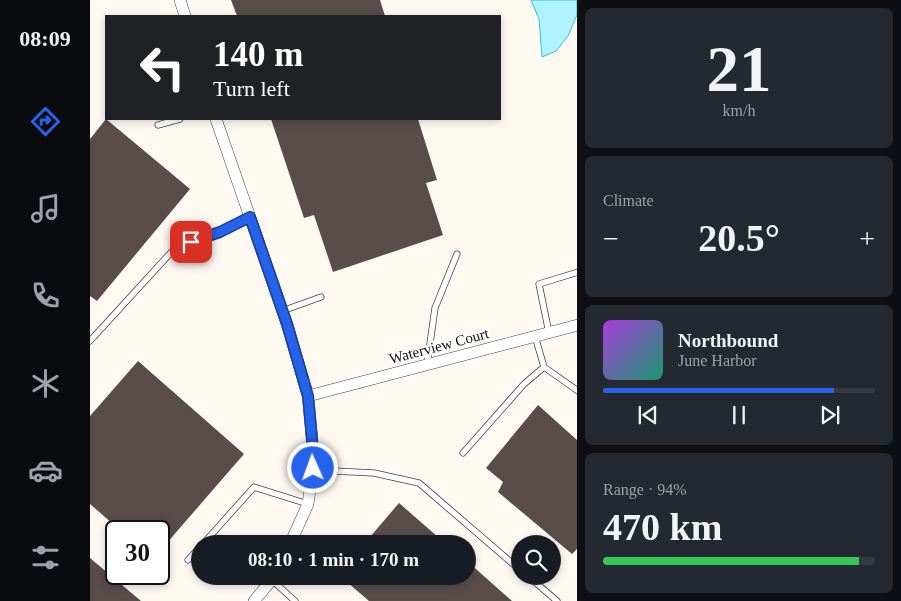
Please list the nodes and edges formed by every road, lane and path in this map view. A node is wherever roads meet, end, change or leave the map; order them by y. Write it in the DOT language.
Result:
graph roads {
  1 [pos="180,0"];
  2 [pos="185,15"];
  3 [pos="176,120"];
  4 [pos="216,120"];
  5 [pos="158,125"];
  6 [pos="250,217"];
  7 [pos="457,254"];
  8 [pos="577,272"];
  9 [pos="321,297"];
  10 [pos="282,311"];
  11 [pos="577,325"];
  12 [pos="549,333"];
  13 [pos="535,336"];
  14 [pos="90,341"];
  15 [pos="427,364"];
  16 [pos="544,367"];
  17 [pos="577,391"];
  18 [pos="308,396"];
  19 [pos="463,453"];
  20 [pos="313,470"];
  21 [pos="308,504"];
  22 [pos="211,535"];
  23 [pos="294,535"];
  24 [pos="191,557"];
  25 [pos="188,560"];
  26 [pos="511,562"];
  27 [pos="267,585"];
  28 [pos="279,585"];
  29 [pos="538,585"];
  30 [pos="254,601"];
  31 [pos="294,601"];
  32 [pos="557,601"];
  1 -- 2 [label="street"];
  3 -- 5 [label="lane"];
  4 -- 6 [label="street"];
  6 -- 10 [label="street"];
  6 -- 14 [label="lane"];
  7 -- 15 [label="lane"];
  8 -- 12 [label="lane"];
  9 -- 10 [label="lane"];
  10 -- 18 [label="street"];
  11 -- 12 [label="street, Waterview Court"];
  12 -- 13 [label="street, Waterview Court"];
  13 -- 15 [label="street, Waterview Court"];
  13 -- 16 [label="lane"];
  15 -- 18 [label="street, Waterview Court"];
  16 -- 17 [label="lane"];
  16 -- 19 [label="lane"];
  18 -- 20 [label="street"];
  20 -- 21 [label="street"];
  20 -- 26 [label="lane"];
  21 -- 22 [label="lane"];
  21 -- 23 [label="street"];
  24 -- 25 [label="lane"];
  27 -- 30 [label="street"];
  28 -- 31 [label="lane"];
  29 -- 32 [label="lane"];
}
